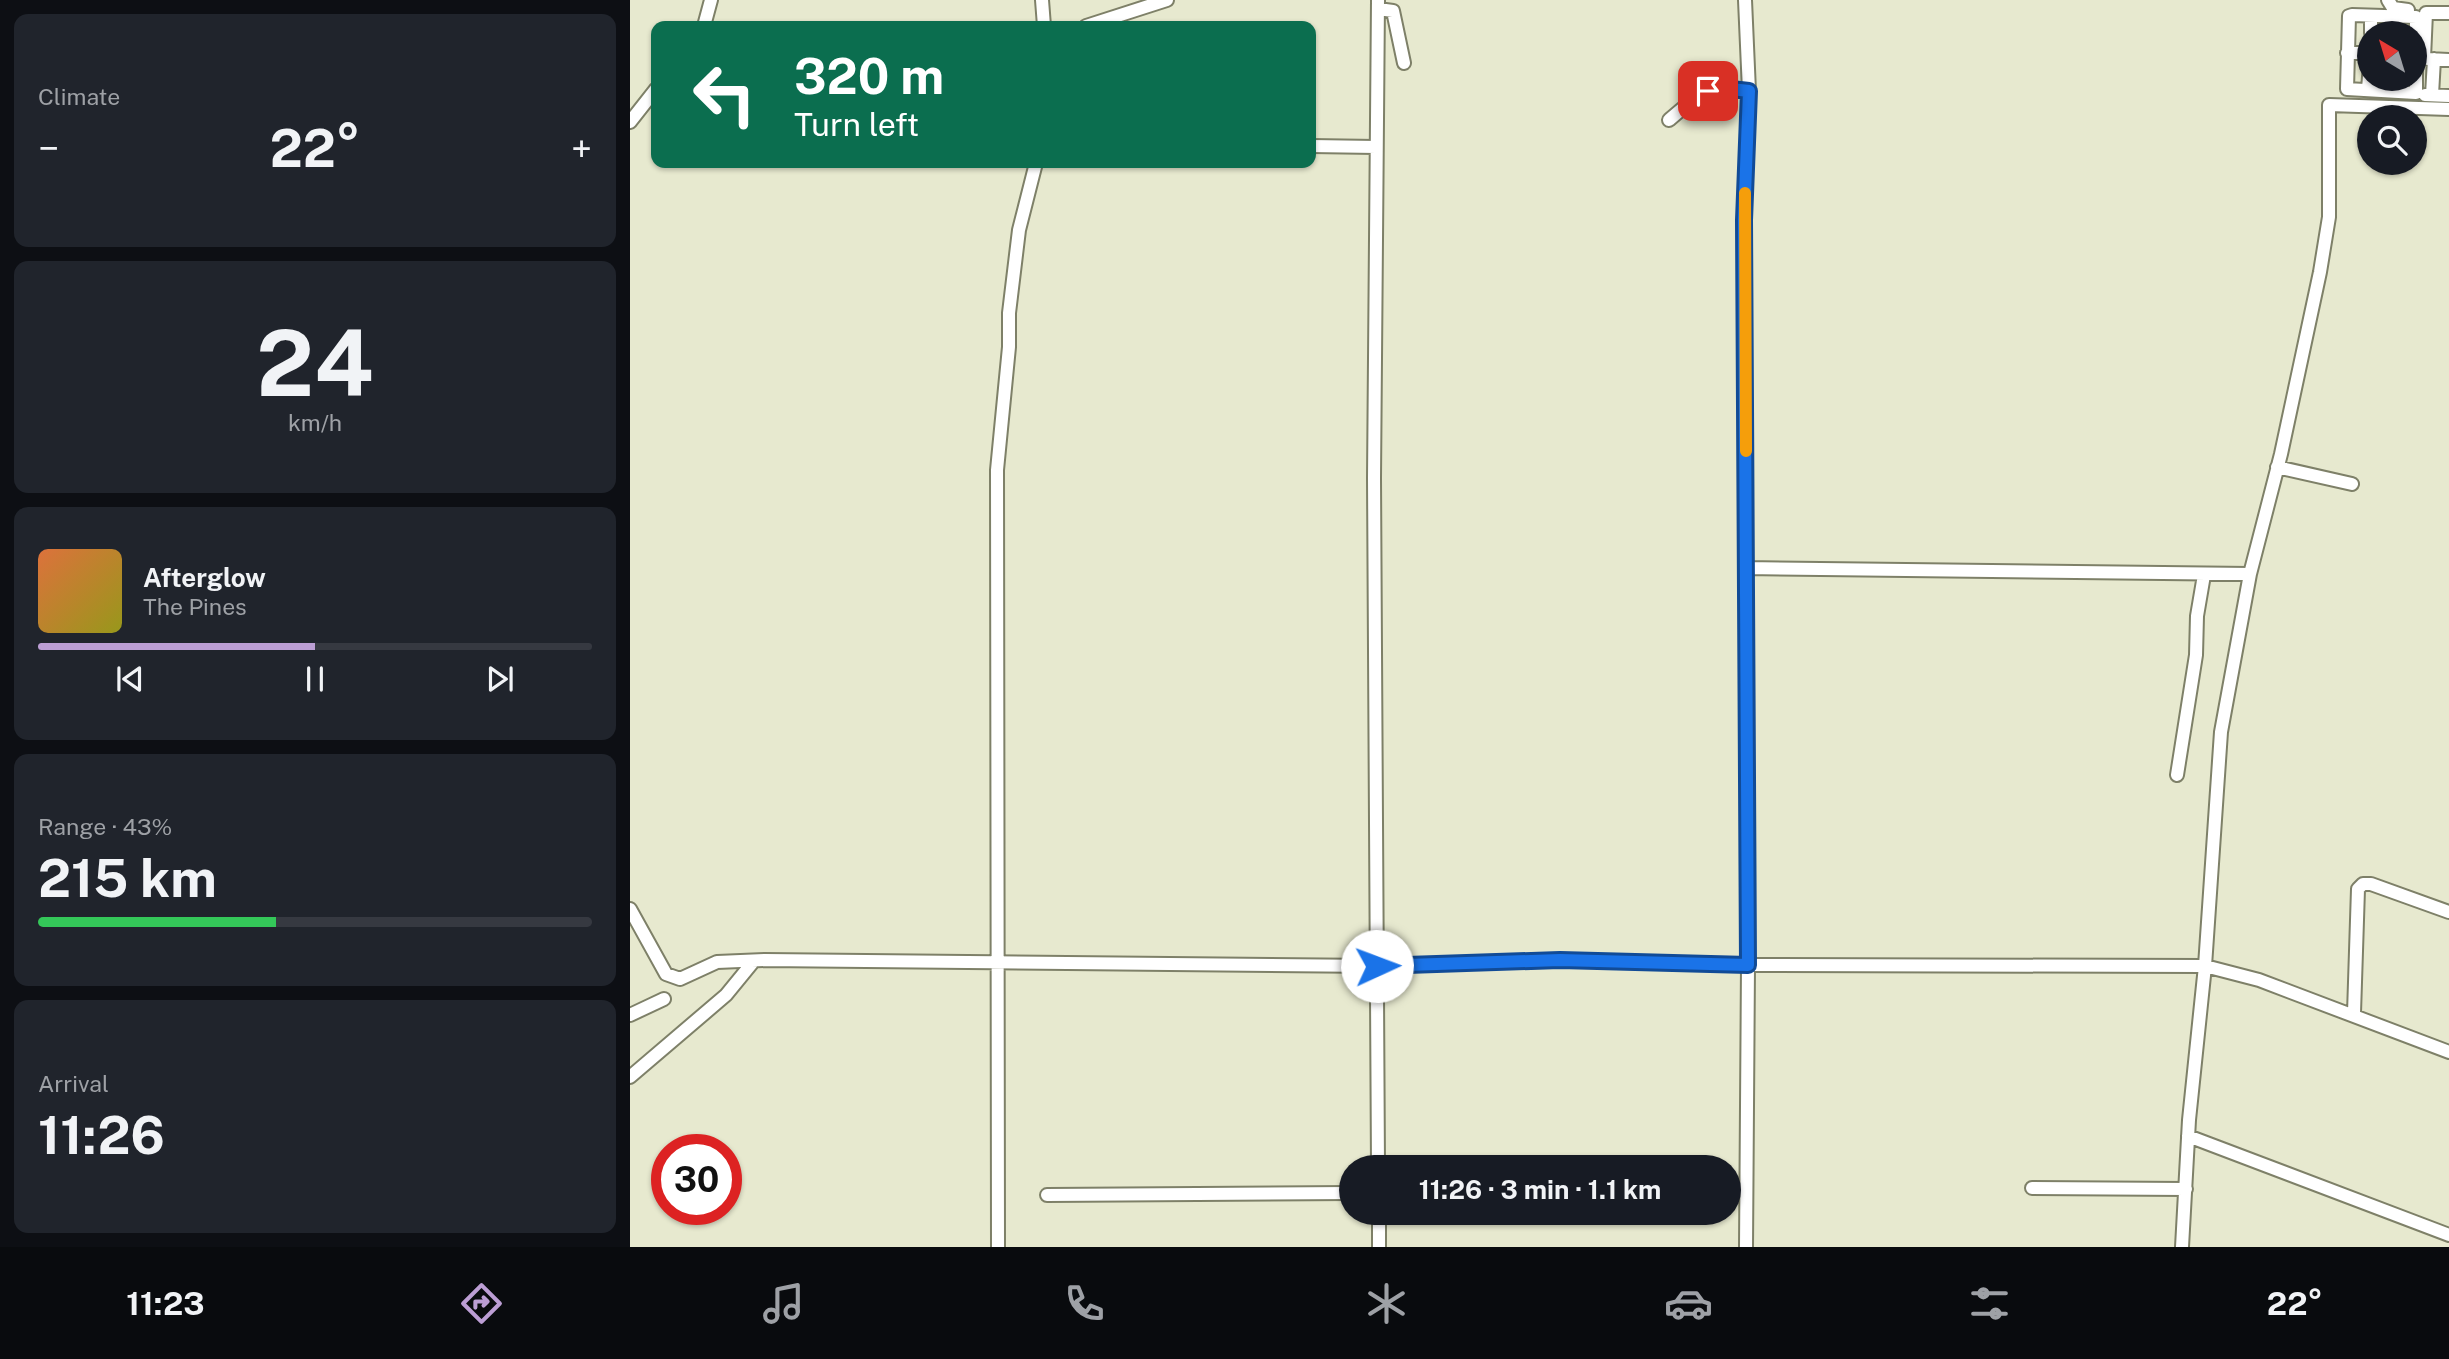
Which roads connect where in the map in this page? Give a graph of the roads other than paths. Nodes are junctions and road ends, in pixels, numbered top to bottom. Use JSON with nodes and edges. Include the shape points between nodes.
{"nodes":[{"id":1,"x":711,"y":0,"type":"edge"},
{"id":2,"x":1042,"y":0,"type":"edge"},
{"id":3,"x":1167,"y":0,"type":"edge"},
{"id":4,"x":1745,"y":0,"type":"edge"},
{"id":5,"x":2388,"y":0,"type":"edge"},
{"id":6,"x":1378,"y":5,"type":"edge"},
{"id":7,"x":2437,"y":10,"type":"edge"},
{"id":8,"x":2371,"y":16,"type":"junction"},
{"id":9,"x":2395,"y":17,"type":"junction"},
{"id":10,"x":705,"y":21,"type":"edge"},
{"id":11,"x":1044,"y":21,"type":"edge"},
{"id":12,"x":1102,"y":21,"type":"edge"},
{"id":13,"x":2371,"y":21,"type":"edge"},
{"id":14,"x":2395,"y":21,"type":"edge"},
{"id":15,"x":2417,"y":21,"type":"edge"},
{"id":16,"x":2427,"y":43,"type":"edge"},
{"id":17,"x":2347,"y":53,"type":"junction"},
{"id":18,"x":2357,"y":53,"type":"edge"},
{"id":19,"x":2427,"y":57,"type":"edge"},
{"id":20,"x":2449,"y":60,"type":"edge"},
{"id":21,"x":1404,"y":63,"type":"dead end"},
{"id":22,"x":2357,"y":89,"type":"edge"},
{"id":23,"x":1749,"y":91,"type":"junction"},
{"id":24,"x":2407,"y":91,"type":"edge"},
{"id":25,"x":2423,"y":91,"type":"edge"},
{"id":26,"x":651,"y":95,"type":"edge"},
{"id":27,"x":2449,"y":96,"type":"edge"},
{"id":28,"x":2423,"y":98,"type":"junction"},
{"id":29,"x":2449,"y":109,"type":"edge"},
{"id":30,"x":1669,"y":120,"type":"dead end"},
{"id":31,"x":630,"y":122,"type":"edge"},
{"id":32,"x":1316,"y":146,"type":"edge"},
{"id":33,"x":1376,"y":147,"type":"junction"},
{"id":34,"x":1035,"y":168,"type":"edge"},
{"id":35,"x":2277,"y":467,"type":"junction"},
{"id":36,"x":2352,"y":484,"type":"dead end"},
{"id":37,"x":1745,"y":568,"type":"junction"},
{"id":38,"x":2250,"y":574,"type":"junction"},
{"id":39,"x":2204,"y":575,"type":"junction"},
{"id":40,"x":2177,"y":775,"type":"dead end"},
{"id":41,"x":630,"y":909,"type":"edge"},
{"id":42,"x":2449,"y":912,"type":"edge"},
{"id":43,"x":752,"y":962,"type":"junction"},
{"id":44,"x":1000,"y":964,"type":"junction"},
{"id":45,"x":1748,"y":965,"type":"junction"},
{"id":46,"x":1377,"y":966,"type":"junction"},
{"id":47,"x":2205,"y":966,"type":"junction"},
{"id":48,"x":664,"y":999,"type":"dead end"},
{"id":49,"x":2354,"y":1013,"type":"junction"},
{"id":50,"x":630,"y":1015,"type":"edge"},
{"id":51,"x":2449,"y":1052,"type":"edge"},
{"id":52,"x":630,"y":1077,"type":"edge"},
{"id":53,"x":2188,"y":1136,"type":"junction"},
{"id":54,"x":1378,"y":1155,"type":"edge"},
{"id":55,"x":2032,"y":1188,"type":"dead end"},
{"id":56,"x":2186,"y":1189,"type":"junction"},
{"id":57,"x":1339,"y":1193,"type":"edge"},
{"id":58,"x":1047,"y":1195,"type":"dead end"},
{"id":59,"x":1379,"y":1225,"type":"edge"},
{"id":60,"x":2449,"y":1235,"type":"edge"},
{"id":61,"x":998,"y":1247,"type":"edge"},
{"id":62,"x":1379,"y":1247,"type":"edge"},
{"id":63,"x":1746,"y":1247,"type":"edge"},
{"id":64,"x":2182,"y":1247,"type":"edge"}],
"edges":[{"from":1,"to":10,"type":"street"},
{"from":2,"to":11,"type":"street"},
{"from":3,"to":12,"type":"street"},
{"from":4,"to":23,"type":"street"},
{"from":5,"to":7,"type":"street","via":[[2393,8]]},
{"from":6,"to":21,"type":"street","via":[[1393,11]]},
{"from":6,"to":33,"type":"street"},
{"from":7,"to":16,"type":"street"},
{"from":8,"to":9,"type":"street"},
{"from":8,"to":13,"type":"street"},
{"from":8,"to":17,"type":"street","via":[[2349,16]]},
{"from":9,"to":14,"type":"street"},
{"from":9,"to":15,"type":"street"},
{"from":17,"to":18,"type":"street"},
{"from":17,"to":22,"type":"street","via":[[2345,87]]},
{"from":19,"to":20,"type":"street"},
{"from":23,"to":30,"type":"street","via":[[1708,91]]},
{"from":23,"to":37,"type":"street","via":[[1744,220]]},
{"from":24,"to":28,"type":"street"},
{"from":25,"to":28,"type":"street"},
{"from":26,"to":31,"type":"street"},
{"from":27,"to":28,"type":"street"},
{"from":28,"to":29,"type":"street"},
{"from":28,"to":35,"type":"street","via":[[2329,105],[2329,217]]},
{"from":32,"to":33,"type":"street"},
{"from":33,"to":46,"type":"street"},
{"from":34,"to":44,"type":"street","via":[[1017,244],[997,470]]},
{"from":35,"to":36,"type":"street"},
{"from":35,"to":38,"type":"street"},
{"from":37,"to":39,"type":"street"},
{"from":37,"to":45,"type":"street"},
{"from":38,"to":39,"type":"street"},
{"from":38,"to":47,"type":"street","via":[[2219,751]]},
{"from":39,"to":40,"type":"street"},
{"from":41,"to":43,"type":"street","via":[[672,978],[680,979],[717,962]]},
{"from":42,"to":49,"type":"street","via":[[2371,884],[2358,889]]},
{"from":43,"to":44,"type":"street"},
{"from":43,"to":52,"type":"street","via":[[726,995]]},
{"from":44,"to":46,"type":"street"},
{"from":44,"to":61,"type":"street"},
{"from":45,"to":46,"type":"street","via":[[1560,960]]},
{"from":45,"to":47,"type":"street"},
{"from":45,"to":63,"type":"street"},
{"from":46,"to":54,"type":"street"},
{"from":47,"to":49,"type":"street"},
{"from":47,"to":53,"type":"street"},
{"from":48,"to":50,"type":"street"},
{"from":49,"to":51,"type":"street"},
{"from":53,"to":56,"type":"street"},
{"from":53,"to":60,"type":"street"},
{"from":55,"to":56,"type":"street"},
{"from":56,"to":64,"type":"street"},
{"from":57,"to":58,"type":"street"},
{"from":59,"to":62,"type":"street"}]}
